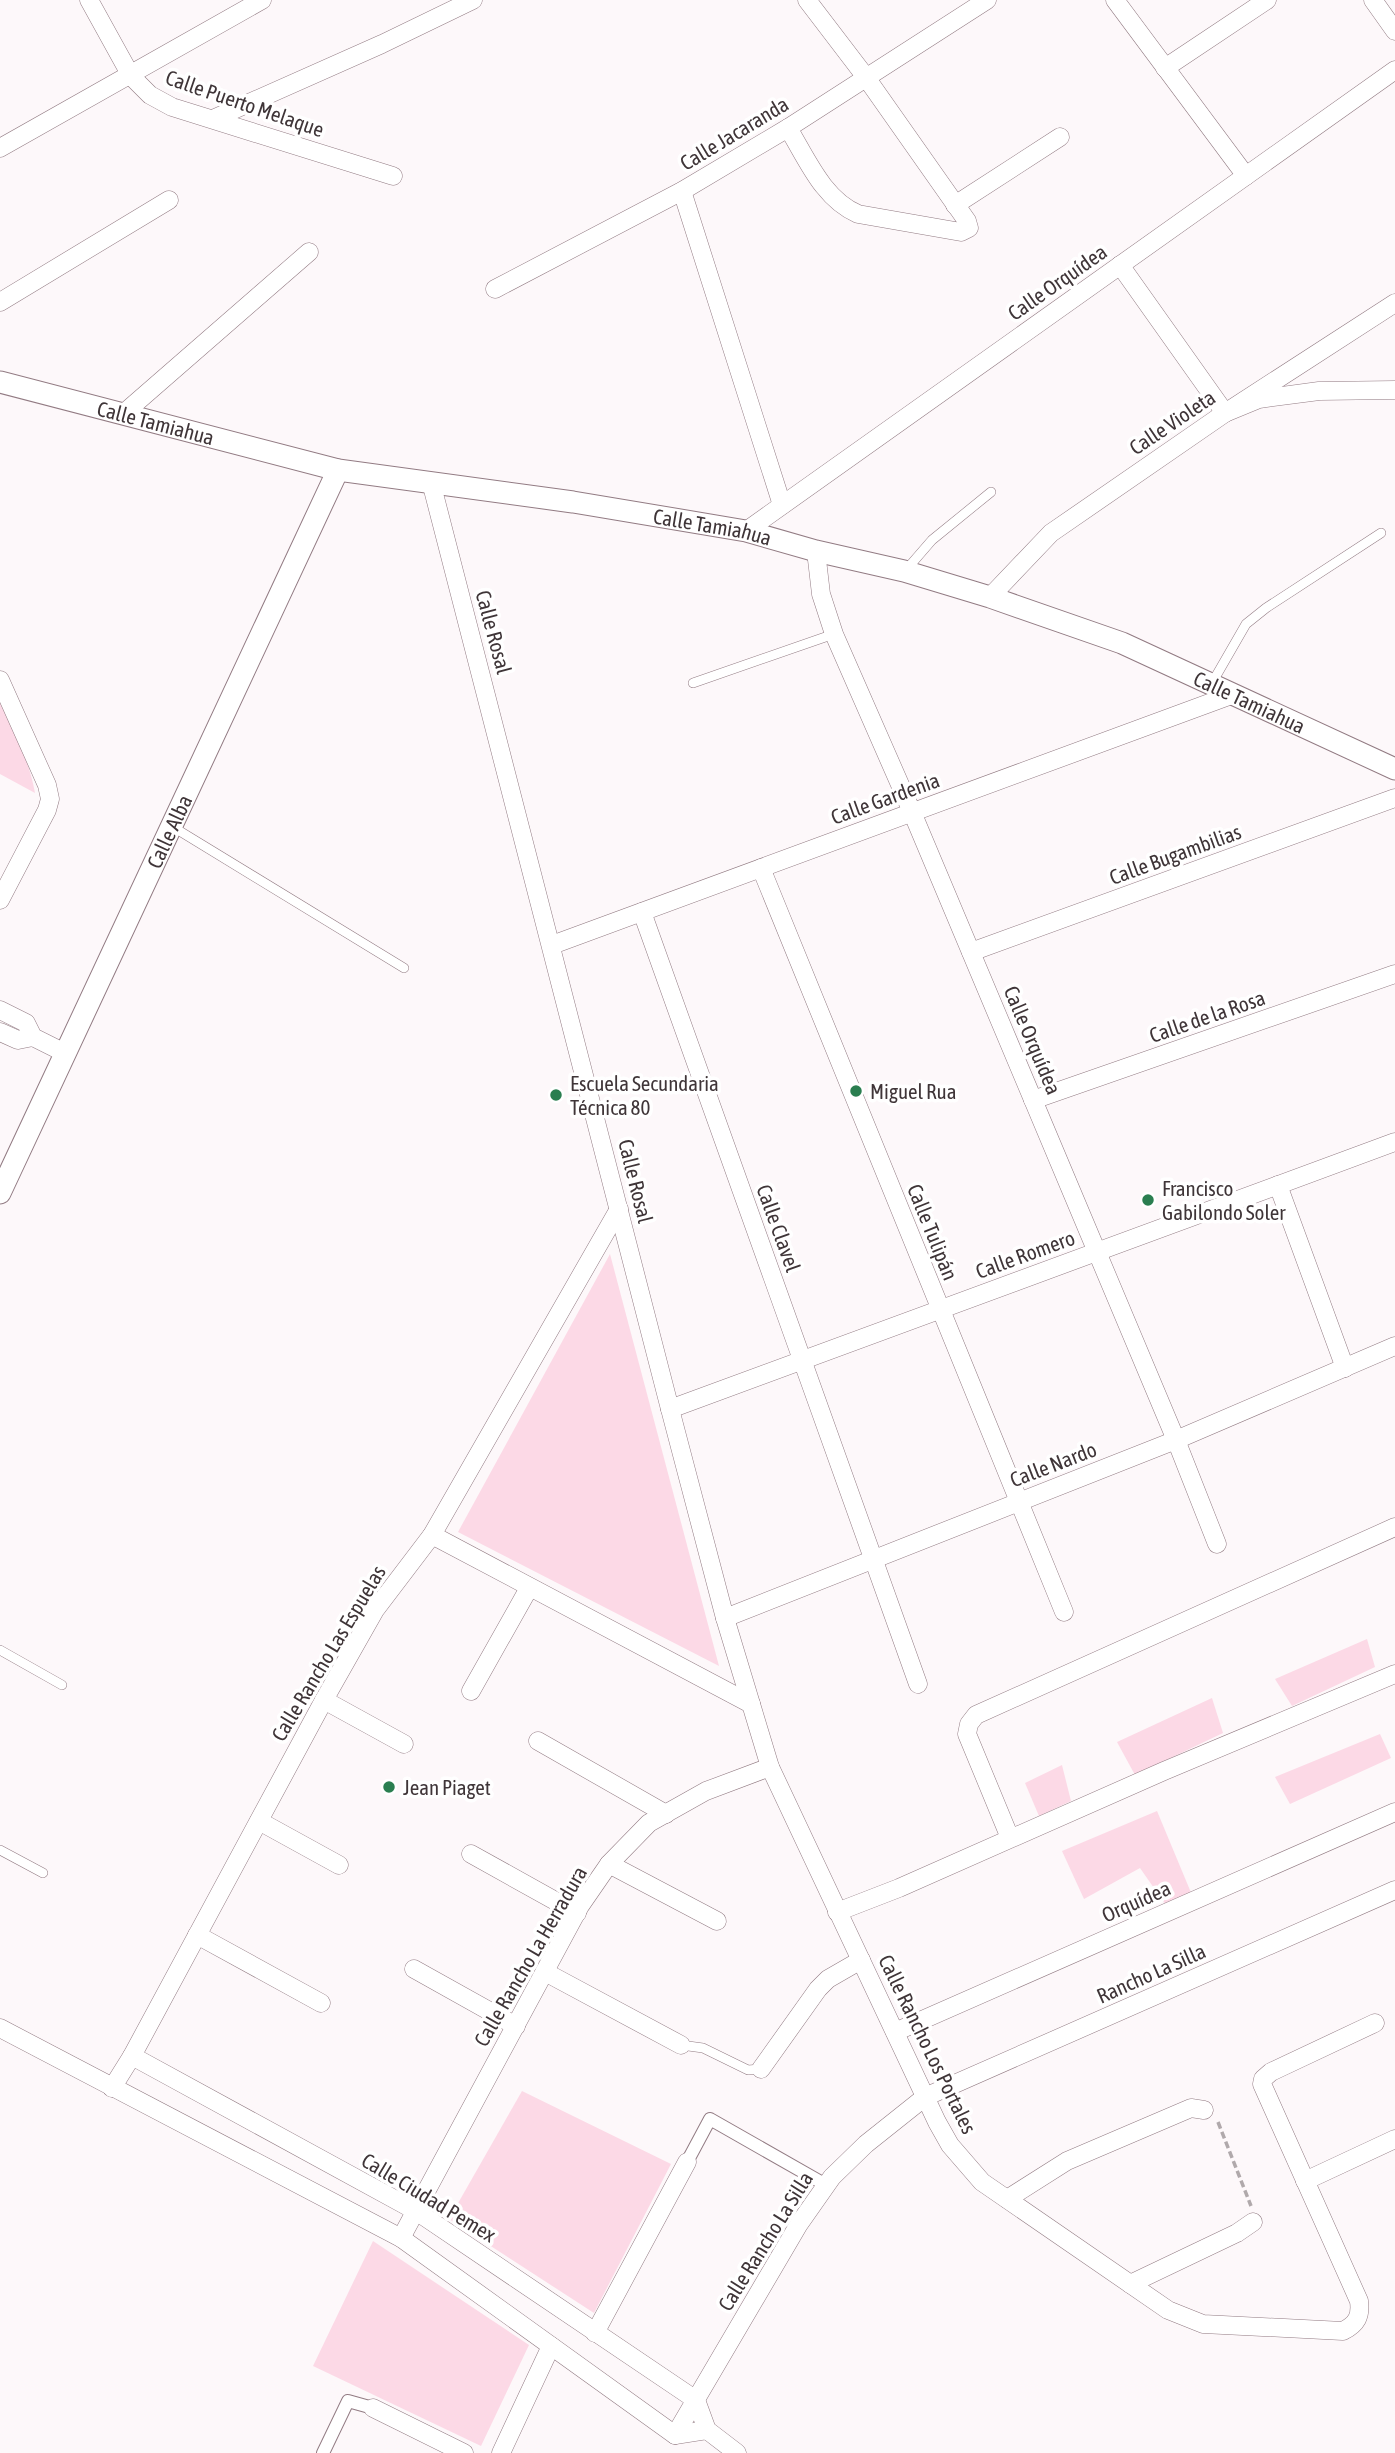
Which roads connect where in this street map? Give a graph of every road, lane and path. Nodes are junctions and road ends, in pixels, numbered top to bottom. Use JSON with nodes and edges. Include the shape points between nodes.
{"nodes":[{"id":1,"x":89,"y":0,"type":"edge"},
{"id":2,"x":262,"y":0,"type":"edge"},
{"id":3,"x":473,"y":0,"type":"edge"},
{"id":4,"x":807,"y":0,"type":"edge"},
{"id":5,"x":987,"y":0,"type":"edge"},
{"id":6,"x":1115,"y":0,"type":"edge"},
{"id":7,"x":1267,"y":0,"type":"edge"},
{"id":8,"x":1373,"y":0,"type":"edge"},
{"id":9,"x":1395,"y":31,"type":"edge"},
{"id":10,"x":1165,"y":68,"type":"junction"},
{"id":11,"x":1395,"y":70,"type":"edge"},
{"id":12,"x":131,"y":76,"type":"junction"},
{"id":13,"x":865,"y":76,"type":"junction"},
{"id":14,"x":213,"y":119,"type":"junction"},
{"id":15,"x":788,"y":128,"type":"junction"},
{"id":16,"x":1060,"y":137,"type":"dead end"},
{"id":17,"x":0,"y":148,"type":"edge"},
{"id":18,"x":393,"y":176,"type":"dead end"},
{"id":19,"x":1246,"y":176,"type":"junction"},
{"id":20,"x":682,"y":191,"type":"junction"},
{"id":21,"x":169,"y":200,"type":"dead end"},
{"id":22,"x":955,"y":205,"type":"junction"},
{"id":23,"x":309,"y":252,"type":"dead end"},
{"id":24,"x":1120,"y":265,"type":"junction"},
{"id":25,"x":495,"y":289,"type":"dead end"},
{"id":26,"x":0,"y":302,"type":"edge"},
{"id":27,"x":1395,"y":303,"type":"edge"},
{"id":28,"x":0,"y":382,"type":"edge"},
{"id":29,"x":1395,"y":390,"type":"edge"},
{"id":30,"x":123,"y":414,"type":"junction"},
{"id":31,"x":1225,"y":414,"type":"junction"},
{"id":32,"x":338,"y":470,"type":"junction"},
{"id":33,"x":431,"y":482,"type":"junction"},
{"id":34,"x":991,"y":492,"type":"dead end"},
{"id":35,"x":782,"y":505,"type":"junction"},
{"id":36,"x":746,"y":531,"type":"junction"},
{"id":37,"x":1381,"y":533,"type":"dead end"},
{"id":38,"x":816,"y":551,"type":"junction"},
{"id":39,"x":904,"y":571,"type":"junction"},
{"id":40,"x":990,"y":597,"type":"junction"},
{"id":41,"x":834,"y":634,"type":"junction"},
{"id":42,"x":0,"y":680,"type":"edge"},
{"id":43,"x":692,"y":683,"type":"dead end"},
{"id":44,"x":1212,"y":683,"type":"junction"},
{"id":45,"x":1234,"y":694,"type":"junction"},
{"id":46,"x":1395,"y":769,"type":"edge"},
{"id":47,"x":1395,"y":798,"type":"edge"},
{"id":48,"x":912,"y":812,"type":"junction"},
{"id":49,"x":172,"y":826,"type":"junction"},
{"id":50,"x":761,"y":868,"type":"junction"},
{"id":51,"x":0,"y":900,"type":"edge"},
{"id":52,"x":642,"y":912,"type":"junction"},
{"id":53,"x":552,"y":945,"type":"junction"},
{"id":54,"x":971,"y":952,"type":"junction"},
{"id":55,"x":404,"y":968,"type":"dead end"},
{"id":56,"x":1395,"y":974,"type":"edge"},
{"id":57,"x":0,"y":1010,"type":"edge"},
{"id":58,"x":0,"y":1032,"type":"edge"},
{"id":59,"x":33,"y":1037,"type":"junction"},
{"id":60,"x":65,"y":1053,"type":"junction"},
{"id":61,"x":1033,"y":1100,"type":"junction"},
{"id":62,"x":1395,"y":1142,"type":"edge"},
{"id":63,"x":1278,"y":1185,"type":"junction"},
{"id":64,"x":0,"y":1193,"type":"edge"},
{"id":65,"x":619,"y":1209,"type":"junction"},
{"id":66,"x":1097,"y":1252,"type":"junction"},
{"id":67,"x":940,"y":1310,"type":"junction"},
{"id":68,"x":1395,"y":1346,"type":"edge"},
{"id":69,"x":802,"y":1360,"type":"junction"},
{"id":70,"x":1345,"y":1368,"type":"junction"},
{"id":71,"x":670,"y":1409,"type":"junction"},
{"id":72,"x":1177,"y":1440,"type":"junction"},
{"id":73,"x":1018,"y":1502,"type":"junction"},
{"id":74,"x":1395,"y":1527,"type":"edge"},
{"id":75,"x":432,"y":1535,"type":"junction"},
{"id":76,"x":1217,"y":1544,"type":"dead end"},
{"id":77,"x":873,"y":1559,"type":"junction"},
{"id":78,"x":529,"y":1588,"type":"junction"},
{"id":79,"x":1064,"y":1612,"type":"dead end"},
{"id":80,"x":725,"y":1618,"type":"junction"},
{"id":81,"x":0,"y":1650,"type":"edge"},
{"id":82,"x":1395,"y":1674,"type":"edge"},
{"id":83,"x":918,"y":1684,"type":"dead end"},
{"id":84,"x":62,"y":1685,"type":"dead end"},
{"id":85,"x":471,"y":1691,"type":"dead end"},
{"id":86,"x":324,"y":1700,"type":"junction"},
{"id":87,"x":751,"y":1704,"type":"junction"},
{"id":88,"x":538,"y":1741,"type":"dead end"},
{"id":89,"x":404,"y":1744,"type":"dead end"},
{"id":90,"x":770,"y":1768,"type":"junction"},
{"id":91,"x":1395,"y":1812,"type":"edge"},
{"id":92,"x":666,"y":1814,"type":"junction"},
{"id":93,"x":258,"y":1821,"type":"junction"},
{"id":94,"x":1010,"y":1838,"type":"junction"},
{"id":95,"x":0,"y":1850,"type":"edge"},
{"id":96,"x":471,"y":1854,"type":"dead end"},
{"id":97,"x":610,"y":1864,"type":"junction"},
{"id":98,"x":340,"y":1865,"type":"dead end"},
{"id":99,"x":43,"y":1873,"type":"dead end"},
{"id":100,"x":1395,"y":1890,"type":"edge"},
{"id":101,"x":837,"y":1912,"type":"junction"},
{"id":102,"x":577,"y":1913,"type":"junction"},
{"id":103,"x":717,"y":1921,"type":"dead end"},
{"id":104,"x":197,"y":1935,"type":"junction"},
{"id":105,"x":861,"y":1960,"type":"junction"},
{"id":106,"x":414,"y":1969,"type":"dead end"},
{"id":107,"x":545,"y":1972,"type":"junction"},
{"id":108,"x":321,"y":2003,"type":"dead end"},
{"id":109,"x":1375,"y":2023,"type":"dead end"},
{"id":110,"x":516,"y":2026,"type":"junction"},
{"id":111,"x":0,"y":2028,"type":"edge"},
{"id":112,"x":895,"y":2032,"type":"junction"},
{"id":113,"x":681,"y":2045,"type":"joint"},
{"id":114,"x":132,"y":2056,"type":"junction"},
{"id":115,"x":761,"y":2069,"type":"joint"},
{"id":116,"x":112,"y":2088,"type":"junction"},
{"id":117,"x":925,"y":2097,"type":"junction"},
{"id":118,"x":1204,"y":2110,"type":"joint"},
{"id":119,"x":1395,"y":2139,"type":"edge"},
{"id":120,"x":687,"y":2162,"type":"joint"},
{"id":121,"x":1305,"y":2180,"type":"junction"},
{"id":122,"x":826,"y":2185,"type":"junction"},
{"id":123,"x":1007,"y":2199,"type":"junction"},
{"id":124,"x":416,"y":2211,"type":"junction"},
{"id":125,"x":1253,"y":2222,"type":"joint"},
{"id":126,"x":401,"y":2238,"type":"junction"},
{"id":127,"x":1130,"y":2284,"type":"junction"},
{"id":128,"x":595,"y":2333,"type":"junction"},
{"id":129,"x":551,"y":2346,"type":"junction"},
{"id":130,"x":696,"y":2400,"type":"junction"},
{"id":131,"x":373,"y":2408,"type":"joint"},
{"id":132,"x":707,"y":2430,"type":"junction"},
{"id":133,"x":676,"y":2435,"type":"junction"},
{"id":134,"x":323,"y":2453,"type":"edge"},
{"id":135,"x":464,"y":2453,"type":"edge"},
{"id":136,"x":501,"y":2453,"type":"edge"},
{"id":137,"x":737,"y":2453,"type":"edge"}],
"edges":[{"from":1,"to":12,"type":"street","name":"Calle Puerto Melaque"},
{"from":2,"to":12,"type":"street"},
{"from":3,"to":14,"type":"street"},
{"from":4,"to":13,"type":"street"},
{"from":5,"to":13,"type":"street","name":"Calle Jacaranda"},
{"from":6,"to":10,"type":"street"},
{"from":7,"to":10,"type":"street"},
{"from":8,"to":9,"type":"street"},
{"from":10,"to":19,"type":"street"},
{"from":11,"to":19,"type":"street","name":"Calle Orquídea"},
{"from":12,"to":14,"type":"street","name":"Calle Puerto Melaque","via":[[150,95],[172,107]]},
{"from":12,"to":17,"type":"street"},
{"from":13,"to":15,"type":"street","name":"Calle Jacaranda"},
{"from":13,"to":22,"type":"street"},
{"from":14,"to":18,"type":"street","name":"Calle Puerto Melaque"},
{"from":15,"to":20,"type":"street","name":"Calle Jacaranda"},
{"from":15,"to":22,"type":"street","via":[[828,192],[858,214],[961,232],[969,224]]},
{"from":16,"to":22,"type":"street"},
{"from":19,"to":24,"type":"street","name":"Calle Orquídea"},
{"from":20,"to":25,"type":"street","name":"Calle Jacaranda"},
{"from":20,"to":35,"type":"street"},
{"from":21,"to":26,"type":"street"},
{"from":23,"to":30,"type":"street"},
{"from":24,"to":31,"type":"street"},
{"from":24,"to":35,"type":"street","name":"Calle Orquídea"},
{"from":27,"to":31,"type":"street","name":"Calle Violeta"},
{"from":28,"to":30,"type":"street","name":"Calle Tamiahua"},
{"from":29,"to":31,"type":"street","via":[[1319,391],[1259,399]]},
{"from":30,"to":32,"type":"street","name":"Calle Tamiahua"},
{"from":31,"to":40,"type":"street","name":"Calle Violeta","via":[[1051,533]]},
{"from":32,"to":33,"type":"street","name":"Calle Tamiahua"},
{"from":32,"to":49,"type":"street","name":"Calle Alba"},
{"from":33,"to":36,"type":"street","name":"Calle Tamiahua"},
{"from":33,"to":53,"type":"street","name":"Calle Rosal"},
{"from":34,"to":39,"type":"lane","via":[[932,540]]},
{"from":35,"to":36,"type":"street","name":"Calle Orquídea"},
{"from":36,"to":38,"type":"street","name":"Calle Tamiahua"},
{"from":37,"to":44,"type":"lane","via":[[1246,624]]},
{"from":38,"to":39,"type":"street","name":"Calle Tamiahua"},
{"from":38,"to":41,"type":"street","name":"Calle Orquídea","via":[[821,594]]},
{"from":39,"to":40,"type":"street","name":"Calle Tamiahua"},
{"from":40,"to":44,"type":"street","name":"Calle Tamiahua","via":[[1122,643]]},
{"from":41,"to":43,"type":"lane"},
{"from":41,"to":48,"type":"street","name":"Calle Orquídea"},
{"from":42,"to":51,"type":"street","via":[[50,799]]},
{"from":44,"to":45,"type":"street","name":"Calle Tamiahua"},
{"from":45,"to":46,"type":"street","name":"Calle Tamiahua"},
{"from":45,"to":48,"type":"street","name":"Calle Gardenia"},
{"from":47,"to":54,"type":"street","name":"Calle Bugambilias"},
{"from":48,"to":50,"type":"street","name":"Calle Gardenia"},
{"from":48,"to":54,"type":"street","name":"Calle Orquídea"},
{"from":49,"to":55,"type":"lane"},
{"from":49,"to":60,"type":"street","name":"Calle Alba"},
{"from":50,"to":52,"type":"street","name":"Calle Gardenia"},
{"from":50,"to":67,"type":"street","name":"Calle Tulipán"},
{"from":52,"to":53,"type":"street","name":"Calle Gardenia"},
{"from":52,"to":69,"type":"street","name":"Calle Clavel"},
{"from":53,"to":65,"type":"street","name":"Calle Rosal"},
{"from":54,"to":61,"type":"street","name":"Calle Orquídea"},
{"from":56,"to":61,"type":"street","name":"Calle de la Rosa"},
{"from":57,"to":59,"type":"street","via":[[26,1023]]},
{"from":58,"to":59,"type":"street","via":[[18,1040]]},
{"from":59,"to":60,"type":"street"},
{"from":60,"to":64,"type":"street","name":"Calle Alba"},
{"from":61,"to":66,"type":"street","name":"Calle Orquídea"},
{"from":62,"to":63,"type":"street","name":"Calle Romero"},
{"from":63,"to":66,"type":"street","name":"Calle Romero"},
{"from":63,"to":70,"type":"street"},
{"from":65,"to":71,"type":"street","name":"Calle Rosal"},
{"from":65,"to":75,"type":"street","name":"Calle Rancho Las Espuelas"},
{"from":66,"to":67,"type":"street","name":"Calle Romero"},
{"from":66,"to":72,"type":"street","name":"Calle Orquídea"},
{"from":67,"to":69,"type":"street","name":"Calle Romero"},
{"from":67,"to":73,"type":"street","name":"Calle Tulipán"},
{"from":68,"to":70,"type":"street","name":"Calle Nardo"},
{"from":69,"to":71,"type":"street","name":"Calle Romero"},
{"from":69,"to":77,"type":"street","name":"Calle Clavel"},
{"from":70,"to":72,"type":"street","name":"Calle Nardo"},
{"from":71,"to":80,"type":"street","name":"Calle Rosal"},
{"from":72,"to":73,"type":"street","name":"Calle Nardo"},
{"from":72,"to":76,"type":"street","name":"Calle Orquídea"},
{"from":73,"to":77,"type":"street","name":"Calle Nardo"},
{"from":73,"to":79,"type":"street","name":"Calle Tulipán"},
{"from":74,"to":94,"type":"street","via":[[976,1715],[967,1734]]},
{"from":75,"to":78,"type":"street"},
{"from":75,"to":86,"type":"street","name":"Calle Rancho Las Espuelas","via":[[385,1594]]},
{"from":77,"to":80,"type":"street","name":"Calle Nardo"},
{"from":77,"to":83,"type":"street","name":"Calle Clavel"},
{"from":78,"to":85,"type":"street"},
{"from":78,"to":87,"type":"street"},
{"from":80,"to":87,"type":"street","name":"Calle Rosal"},
{"from":81,"to":84,"type":"lane"},
{"from":82,"to":94,"type":"street"},
{"from":86,"to":89,"type":"street"},
{"from":86,"to":93,"type":"street","name":"Calle Rancho Las Espuelas"},
{"from":87,"to":90,"type":"street","name":"Calle Rosal"},
{"from":88,"to":92,"type":"street"},
{"from":90,"to":92,"type":"street","name":"Calle Rancho La Herradura","via":[[706,1791]]},
{"from":90,"to":101,"type":"street","name":"Calle Rancho Los Portales"},
{"from":91,"to":112,"type":"street","name":"Orquídea"},
{"from":92,"to":97,"type":"street","name":"Calle Rancho La Herradura","via":[[649,1823]]},
{"from":93,"to":98,"type":"street"},
{"from":93,"to":104,"type":"street","name":"Calle Rancho Las Espuelas"},
{"from":94,"to":101,"type":"street"},
{"from":95,"to":99,"type":"lane"},
{"from":96,"to":102,"type":"street"},
{"from":97,"to":102,"type":"street","name":"Calle Rancho La Herradura"},
{"from":97,"to":103,"type":"street"},
{"from":100,"to":117,"type":"street","name":"Rancho La Silla"},
{"from":101,"to":105,"type":"street","name":"Calle Rancho Los Portales"},
{"from":102,"to":107,"type":"street","name":"Calle Rancho La Herradura"},
{"from":104,"to":108,"type":"street"},
{"from":104,"to":114,"type":"street","name":"Calle Rancho Las Espuelas"},
{"from":105,"to":112,"type":"street","name":"Calle Rancho Los Portales"},
{"from":105,"to":115,"type":"street","via":[[818,1989]]},
{"from":106,"to":110,"type":"street"},
{"from":107,"to":110,"type":"street","name":"Calle Rancho La Herradura"},
{"from":107,"to":113,"type":"street"},
{"from":109,"to":121,"type":"street","via":[[1263,2078]]},
{"from":110,"to":124,"type":"street","name":"Calle Rancho La Herradura"},
{"from":111,"to":116,"type":"street"},
{"from":112,"to":117,"type":"street","name":"Calle Rancho Los Portales"},
{"from":113,"to":115,"type":"lane","via":[[703,2048],[748,2070]]},
{"from":114,"to":116,"type":"street"},
{"from":114,"to":124,"type":"street","name":"Calle Ciudad Pemex"},
{"from":116,"to":126,"type":"street"},
{"from":117,"to":122,"type":"street","name":"Calle Rancho La Silla","via":[[866,2144]]},
{"from":117,"to":123,"type":"street","name":"Calle Rancho Los Portales","via":[[950,2145],[982,2182]]},
{"from":118,"to":123,"type":"street","via":[[1191,2108],[1067,2161]]},
{"from":118,"to":125,"type":"path","via":[[1215,2116]]},
{"from":119,"to":121,"type":"street"},
{"from":120,"to":122,"type":"street","via":[[710,2119]]},
{"from":120,"to":128,"type":"street"},
{"from":121,"to":127,"type":"street","name":"Calle Rancho Los Portales","via":[[1357,2294],[1357,2321],[1343,2331],[1203,2324],[1168,2310]]},
{"from":122,"to":130,"type":"street","name":"Calle Rancho La Silla"},
{"from":123,"to":127,"type":"street","name":"Calle Rancho Los Portales"},
{"from":124,"to":126,"type":"street","name":"Calle Rancho La Herradura"},
{"from":124,"to":128,"type":"street","name":"Calle Ciudad Pemex"},
{"from":125,"to":127,"type":"street"},
{"from":126,"to":129,"type":"street"},
{"from":128,"to":130,"type":"street","name":"Calle Ciudad Pemex"},
{"from":129,"to":133,"type":"street"},
{"from":129,"to":136,"type":"street"},
{"from":130,"to":132,"type":"street"},
{"from":130,"to":133,"type":"street","name":"Calle Rancho La Silla"},
{"from":131,"to":134,"type":"street","via":[[348,2402]]},
{"from":131,"to":135,"type":"street"},
{"from":132,"to":133,"type":"street"},
{"from":132,"to":137,"type":"street"}]}
